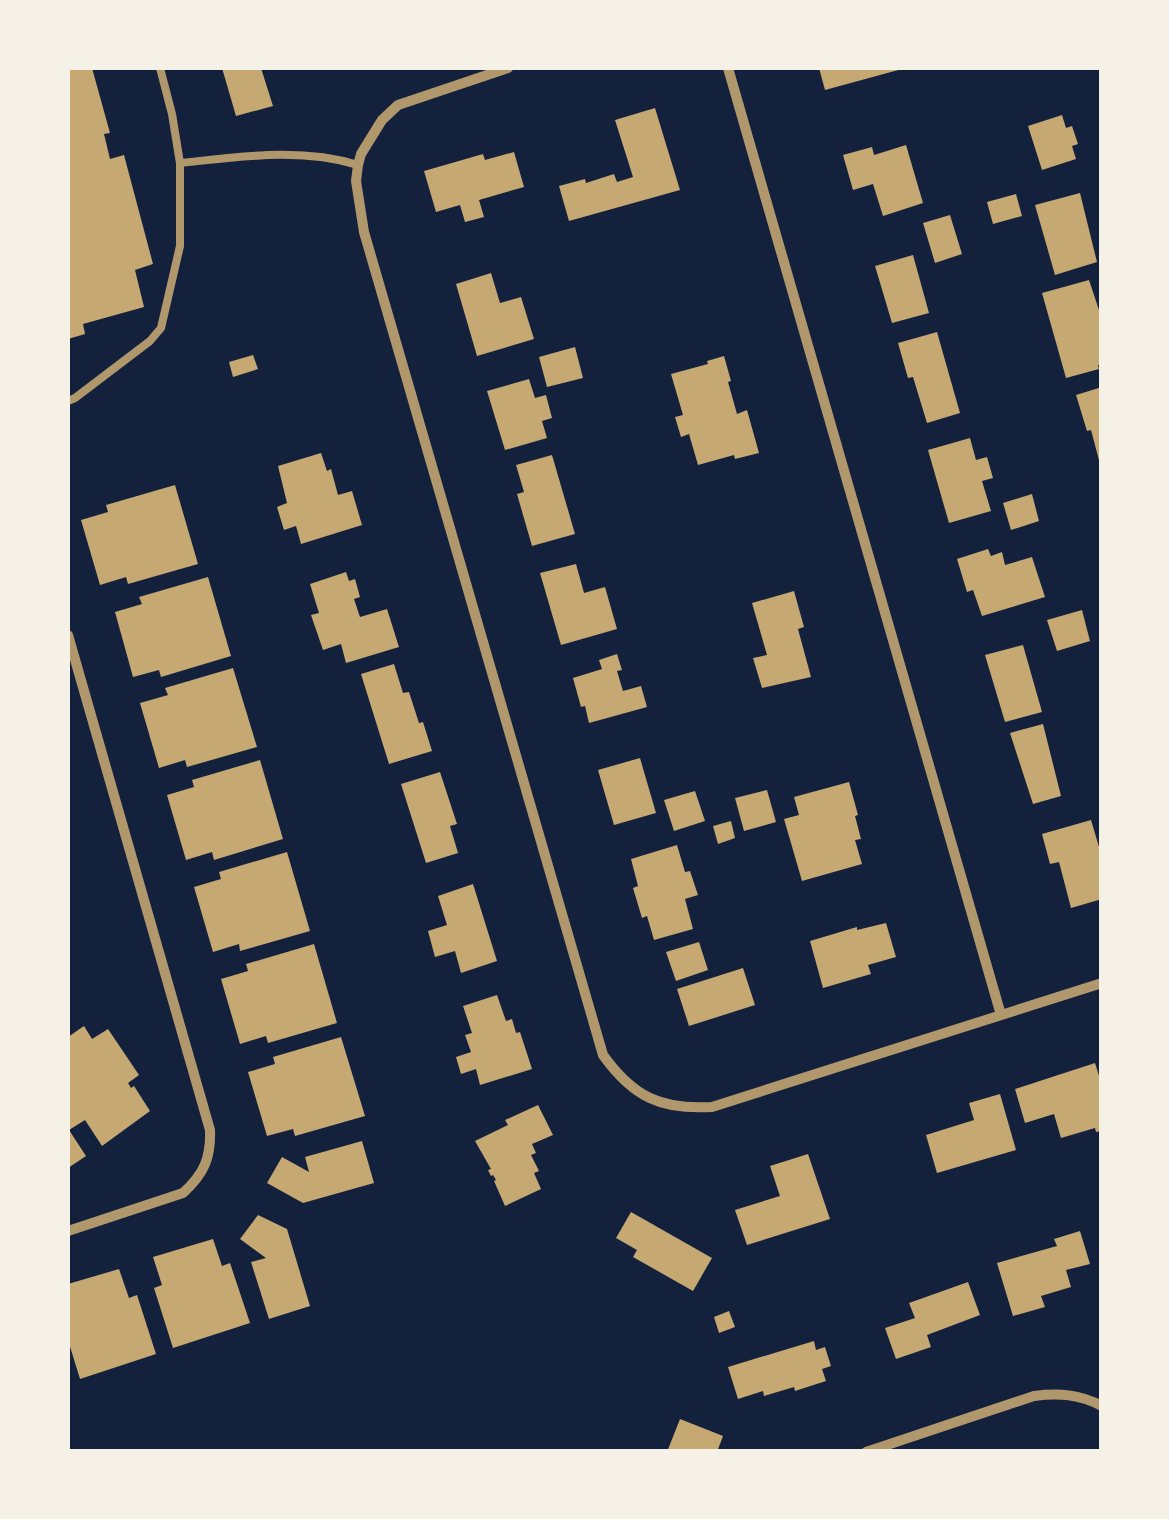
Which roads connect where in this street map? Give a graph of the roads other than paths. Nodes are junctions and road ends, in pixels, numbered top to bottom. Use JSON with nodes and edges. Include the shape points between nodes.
{"nodes":[{"id":1,"x":160,"y":68,"type":"edge"},
{"id":2,"x":508,"y":68,"type":"edge"},
{"id":3,"x":728,"y":68,"type":"edge"},
{"id":4,"x":180,"y":163,"type":"junction"},
{"id":5,"x":358,"y":165,"type":"junction"},
{"id":6,"x":68,"y":401,"type":"edge"},
{"id":7,"x":68,"y":636,"type":"edge"},
{"id":8,"x":1102,"y":983,"type":"edge"},
{"id":9,"x":1001,"y":1015,"type":"junction"},
{"id":10,"x":68,"y":1231,"type":"edge"},
{"id":11,"x":1102,"y":1406,"type":"edge"},
{"id":12,"x":866,"y":1452,"type":"edge"}],
"edges":[{"from":1,"to":4,"type":"lane"},
{"from":2,"to":5,"type":"street","via":[[398,105],[372,134]]},
{"from":3,"to":9,"type":"street"},
{"from":4,"to":5,"type":"lane","via":[[251,155],[333,157]]},
{"from":4,"to":6,"type":"lane","via":[[180,246],[161,328]]},
{"from":5,"to":9,"type":"street","via":[[364,232],[595,1034],[615,1072],[660,1104],[712,1107]]},
{"from":7,"to":10,"type":"street","via":[[211,1152],[183,1192]]},
{"from":8,"to":9,"type":"street"},
{"from":11,"to":12,"type":"street","via":[[1076,1396],[1034,1396]]}]}
